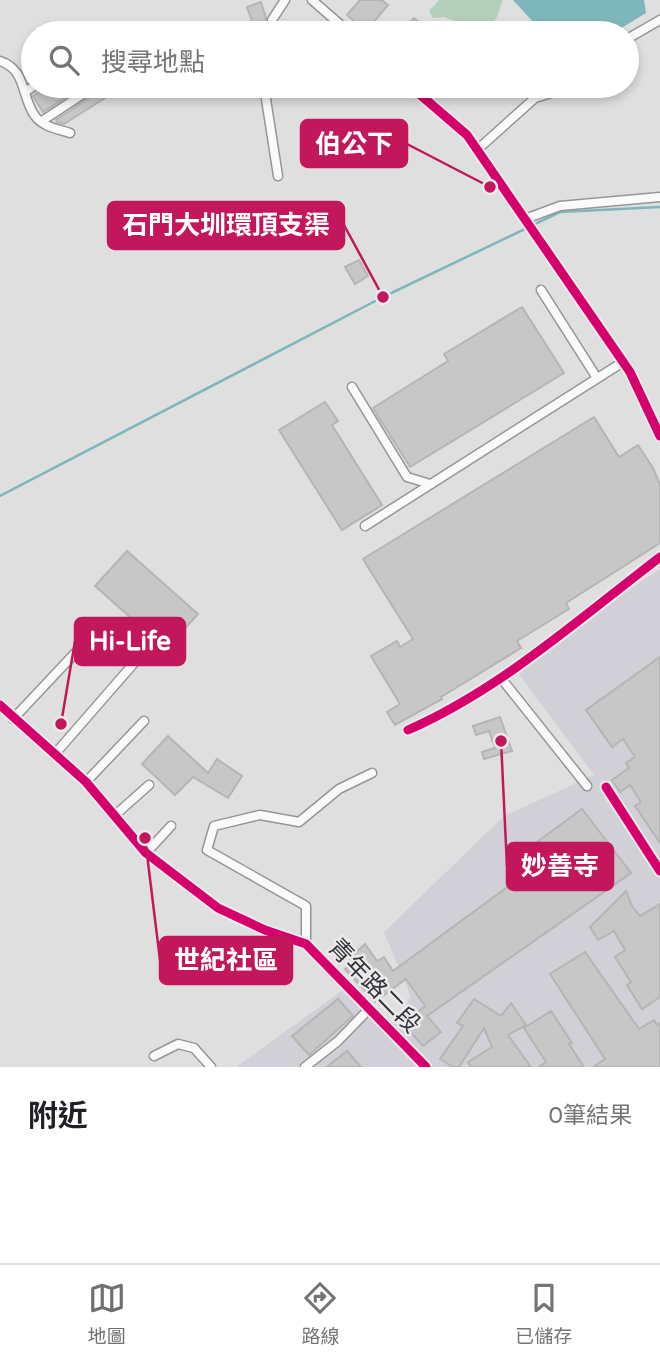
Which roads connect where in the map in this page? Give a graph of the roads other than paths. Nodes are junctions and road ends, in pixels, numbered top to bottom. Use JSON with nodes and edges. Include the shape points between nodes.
{"nodes":[{"id":1,"x":285,"y":0,"type":"edge"},
{"id":2,"x":312,"y":0,"type":"edge"},
{"id":3,"x":660,"y":20,"type":"edge"},
{"id":4,"x":272,"y":21,"type":"edge"},
{"id":5,"x":336,"y":21,"type":"edge"},
{"id":6,"x":639,"y":31,"type":"edge"},
{"id":7,"x":0,"y":61,"type":"edge"},
{"id":8,"x":21,"y":84,"type":"edge"},
{"id":9,"x":28,"y":98,"type":"edge"},
{"id":10,"x":77,"y":98,"type":"edge"},
{"id":11,"x":266,"y":98,"type":"edge"},
{"id":12,"x":424,"y":98,"type":"edge"},
{"id":13,"x":535,"y":98,"type":"edge"},
{"id":14,"x":42,"y":121,"type":"junction"},
{"id":15,"x":70,"y":133,"type":"dead end"},
{"id":16,"x":477,"y":150,"type":"junction"},
{"id":17,"x":278,"y":176,"type":"dead end"},
{"id":18,"x":660,"y":197,"type":"edge"},
{"id":19,"x":525,"y":219,"type":"junction"},
{"id":20,"x":541,"y":289,"type":"dead end"},
{"id":21,"x":623,"y":362,"type":"junction"},
{"id":22,"x":597,"y":378,"type":"junction"},
{"id":23,"x":352,"y":387,"type":"dead end"},
{"id":24,"x":660,"y":436,"type":"edge"},
{"id":25,"x":430,"y":484,"type":"junction"},
{"id":26,"x":365,"y":526,"type":"dead end"},
{"id":27,"x":660,"y":557,"type":"edge"},
{"id":28,"x":76,"y":652,"type":"dead end"},
{"id":29,"x":135,"y":662,"type":"dead end"},
{"id":30,"x":501,"y":678,"type":"junction"},
{"id":31,"x":0,"y":705,"type":"edge"},
{"id":32,"x":13,"y":719,"type":"junction"},
{"id":33,"x":144,"y":721,"type":"dead end"},
{"id":34,"x":408,"y":730,"type":"dead end"},
{"id":35,"x":54,"y":755,"type":"junction"},
{"id":36,"x":372,"y":773,"type":"dead end"},
{"id":37,"x":86,"y":782,"type":"junction"},
{"id":38,"x":149,"y":785,"type":"dead end"},
{"id":39,"x":587,"y":786,"type":"dead end"},
{"id":40,"x":606,"y":787,"type":"dead end"},
{"id":41,"x":114,"y":816,"type":"junction"},
{"id":42,"x":171,"y":826,"type":"dead end"},
{"id":43,"x":146,"y":853,"type":"junction"},
{"id":44,"x":660,"y":871,"type":"edge"},
{"id":45,"x":306,"y":944,"type":"junction"},
{"id":46,"x":369,"y":1009,"type":"junction"},
{"id":47,"x":154,"y":1056,"type":"dead end"},
{"id":48,"x":211,"y":1067,"type":"edge"},
{"id":49,"x":305,"y":1067,"type":"edge"},
{"id":50,"x":426,"y":1067,"type":"edge"}],
"edges":[{"from":1,"to":4,"type":"street"},
{"from":2,"to":5,"type":"street"},
{"from":3,"to":6,"type":"street"},
{"from":7,"to":8,"type":"street","via":[[11,65]]},
{"from":9,"to":14,"type":"street"},
{"from":10,"to":14,"type":"street"},
{"from":11,"to":17,"type":"street"},
{"from":12,"to":16,"type":"street","via":[[467,135]]},
{"from":13,"to":16,"type":"street"},
{"from":14,"to":15,"type":"street"},
{"from":16,"to":19,"type":"street"},
{"from":18,"to":19,"type":"street","via":[[561,206]]},
{"from":19,"to":21,"type":"street"},
{"from":20,"to":22,"type":"street"},
{"from":21,"to":22,"type":"street"},
{"from":21,"to":24,"type":"street"},
{"from":22,"to":25,"type":"street"},
{"from":23,"to":25,"type":"street","via":[[407,477]]},
{"from":25,"to":26,"type":"street"},
{"from":27,"to":30,"type":"street"},
{"from":28,"to":32,"type":"street"},
{"from":29,"to":35,"type":"street"},
{"from":30,"to":34,"type":"street"},
{"from":30,"to":39,"type":"street"},
{"from":31,"to":32,"type":"street","name":"青年路二段"},
{"from":32,"to":35,"type":"street","name":"青年路二段"},
{"from":33,"to":37,"type":"street"},
{"from":35,"to":37,"type":"street","name":"青年路二段"},
{"from":36,"to":45,"type":"street","via":[[339,789],[299,822],[260,815],[214,826],[207,850],[306,906]]},
{"from":37,"to":41,"type":"street","name":"青年路二段"},
{"from":38,"to":41,"type":"street"},
{"from":40,"to":44,"type":"street"},
{"from":41,"to":43,"type":"street","name":"青年路二段"},
{"from":42,"to":43,"type":"street"},
{"from":43,"to":45,"type":"street","name":"青年路二段","via":[[218,908]]},
{"from":45,"to":46,"type":"street","name":"青年路二段"},
{"from":46,"to":49,"type":"street"},
{"from":46,"to":50,"type":"street","name":"青年路二段"},
{"from":47,"to":48,"type":"street","via":[[178,1044],[194,1048]]}]}
